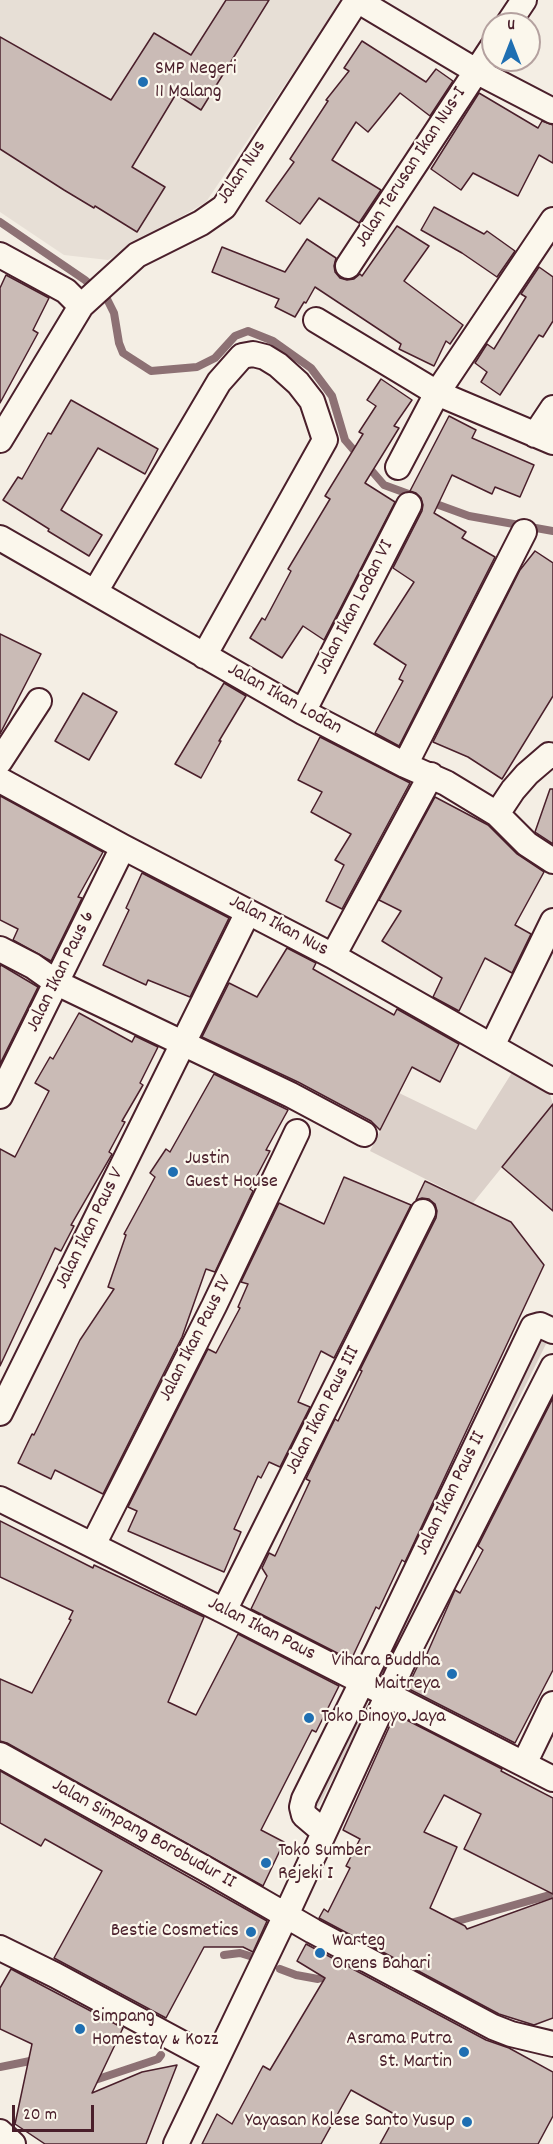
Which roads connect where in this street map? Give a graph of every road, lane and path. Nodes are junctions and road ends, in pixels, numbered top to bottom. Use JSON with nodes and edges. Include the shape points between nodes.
{"nodes":[{"id":1,"x":357,"y":0,"type":"edge"},
{"id":2,"x":481,"y":63,"type":"edge"},
{"id":3,"x":476,"y":70,"type":"junction"},
{"id":4,"x":553,"y":111,"type":"edge"},
{"id":5,"x":553,"y":220,"type":"edge"},
{"id":6,"x":0,"y":255,"type":"edge"},
{"id":7,"x":348,"y":266,"type":"dead end"},
{"id":8,"x":84,"y":304,"type":"junction"},
{"id":9,"x":316,"y":320,"type":"dead end"},
{"id":10,"x":437,"y":393,"type":"junction"},
{"id":11,"x":553,"y":408,"type":"edge"},
{"id":12,"x":544,"y":439,"type":"edge"},
{"id":13,"x":0,"y":440,"type":"edge"},
{"id":14,"x":398,"y":467,"type":"dead end"},
{"id":15,"x":410,"y":505,"type":"dead end"},
{"id":16,"x":524,"y":532,"type":"dead end"},
{"id":17,"x":0,"y":538,"type":"edge"},
{"id":18,"x":95,"y":592,"type":"junction"},
{"id":19,"x":204,"y":656,"type":"junction"},
{"id":20,"x":39,"y":701,"type":"dead end"},
{"id":21,"x":303,"y":712,"type":"junction"},
{"id":22,"x":552,"y":754,"type":"edge"},
{"id":23,"x":0,"y":761,"type":"edge"},
{"id":24,"x":405,"y":765,"type":"junction"},
{"id":25,"x":431,"y":775,"type":"junction"},
{"id":26,"x":0,"y":780,"type":"edge"},
{"id":27,"x":497,"y":814,"type":"junction"},
{"id":28,"x":123,"y":847,"type":"junction"},
{"id":29,"x":553,"y":861,"type":"edge"},
{"id":30,"x":248,"y":912,"type":"junction"},
{"id":31,"x":553,"y":921,"type":"edge"},
{"id":32,"x":0,"y":949,"type":"edge"},
{"id":33,"x":333,"y":956,"type":"junction"},
{"id":34,"x":57,"y":983,"type":"junction"},
{"id":35,"x":182,"y":1045,"type":"junction"},
{"id":36,"x":492,"y":1046,"type":"junction"},
{"id":37,"x":553,"y":1081,"type":"edge"},
{"id":38,"x":0,"y":1096,"type":"edge"},
{"id":39,"x":297,"y":1132,"type":"dead end"},
{"id":40,"x":364,"y":1134,"type":"dead end"},
{"id":41,"x":423,"y":1212,"type":"dead end"},
{"id":42,"x":553,"y":1331,"type":"edge"},
{"id":43,"x":553,"y":1367,"type":"edge"},
{"id":44,"x":0,"y":1413,"type":"edge"},
{"id":45,"x":0,"y":1499,"type":"edge"},
{"id":46,"x":93,"y":1545,"type":"junction"},
{"id":47,"x":224,"y":1611,"type":"junction"},
{"id":48,"x":362,"y":1681,"type":"junction"},
{"id":49,"x":388,"y":1695,"type":"junction"},
{"id":50,"x":550,"y":1720,"type":"edge"},
{"id":51,"x":0,"y":1755,"type":"edge"},
{"id":52,"x":524,"y":1764,"type":"junction"},
{"id":53,"x":553,"y":1779,"type":"edge"},
{"id":54,"x":324,"y":1832,"type":"junction"},
{"id":55,"x":286,"y":1915,"type":"junction"},
{"id":56,"x":0,"y":1948,"type":"edge"},
{"id":57,"x":553,"y":2044,"type":"edge"},
{"id":58,"x":214,"y":2061,"type":"junction"},
{"id":59,"x":0,"y":2132,"type":"edge"},
{"id":60,"x":13,"y":2144,"type":"edge"},
{"id":61,"x":176,"y":2144,"type":"edge"}],
"edges":[{"from":1,"to":3,"type":"street"},
{"from":1,"to":8,"type":"street","name":"Jalan Nus","via":[[224,207],[137,255]]},
{"from":2,"to":3,"type":"street","name":"Jalan Terusan Ikan Nus-I"},
{"from":3,"to":4,"type":"street"},
{"from":3,"to":7,"type":"street","name":"Jalan Terusan Ikan Nus-I"},
{"from":5,"to":10,"type":"street"},
{"from":6,"to":8,"type":"street"},
{"from":8,"to":13,"type":"street","name":"Jalan Nus"},
{"from":9,"to":10,"type":"street"},
{"from":10,"to":12,"type":"street"},
{"from":10,"to":14,"type":"street"},
{"from":11,"to":12,"type":"street"},
{"from":15,"to":21,"type":"street","name":"Jalan Ikan Lodan VI"},
{"from":16,"to":24,"type":"street"},
{"from":17,"to":18,"type":"street","name":"Jalan Ikan Lodan"},
{"from":18,"to":19,"type":"street","name":"Jalan Ikan Lodan"},
{"from":18,"to":19,"type":"street","via":[[230,368],[242,356],[265,357],[298,383],[312,402],[325,440]]},
{"from":19,"to":21,"type":"street","name":"Jalan Ikan Lodan"},
{"from":20,"to":23,"type":"street"},
{"from":21,"to":24,"type":"street","name":"Jalan Ikan Lodan"},
{"from":22,"to":27,"type":"street","via":[[513,790]]},
{"from":24,"to":25,"type":"street","name":"Jalan Ikan Lodan"},
{"from":25,"to":27,"type":"street","name":"Jalan Ikan Lodan"},
{"from":25,"to":33,"type":"street"},
{"from":26,"to":28,"type":"street","name":"Jalan Ikan Nus"},
{"from":27,"to":29,"type":"street","name":"Jalan Ikan Lodan","via":[[527,844]]},
{"from":28,"to":30,"type":"street","name":"Jalan Ikan Nus"},
{"from":28,"to":34,"type":"street","name":"Jalan Ikan Paus 6"},
{"from":30,"to":33,"type":"street","name":"Jalan Ikan Nus"},
{"from":30,"to":35,"type":"street","name":"Jalan Ikan Paus V"},
{"from":31,"to":36,"type":"street"},
{"from":32,"to":34,"type":"street"},
{"from":33,"to":36,"type":"street","name":"Jalan Ikan Nus"},
{"from":34,"to":35,"type":"street"},
{"from":34,"to":38,"type":"street","name":"Jalan Ikan Paus 6"},
{"from":35,"to":40,"type":"street"},
{"from":35,"to":44,"type":"street","name":"Jalan Ikan Paus V"},
{"from":36,"to":37,"type":"street","name":"Jalan Ikan Nus"},
{"from":39,"to":46,"type":"street","name":"Jalan Ikan Paus IV"},
{"from":41,"to":47,"type":"street","name":"Jalan Ikan Paus III"},
{"from":42,"to":48,"type":"street","name":"Jalan Ikan Paus II","via":[[540,1325],[533,1327]]},
{"from":43,"to":49,"type":"street","name":"Jalan Ikan Paus II"},
{"from":45,"to":46,"type":"street","name":"Jalan Ikan Paus"},
{"from":46,"to":47,"type":"street","name":"Jalan Ikan Paus"},
{"from":47,"to":48,"type":"street","name":"Jalan Ikan Paus"},
{"from":48,"to":49,"type":"street","name":"Jalan Ikan Paus"},
{"from":48,"to":54,"type":"street","via":[[302,1805],[304,1815]]},
{"from":49,"to":52,"type":"street","name":"Jalan Ikan Paus"},
{"from":49,"to":54,"type":"street","name":"Jalan Ikan Paus II"},
{"from":50,"to":52,"type":"street"},
{"from":51,"to":55,"type":"street","name":"Jalan Simpang Borobudur II"},
{"from":52,"to":53,"type":"street","name":"Jalan Ikan Paus"},
{"from":54,"to":55,"type":"street","name":"Jalan Ikan Paus II"},
{"from":55,"to":57,"type":"street","name":"Jalan Simpang Borobudur II","via":[[493,2027]]},
{"from":55,"to":58,"type":"street","name":"Jalan Ikan Paus II"},
{"from":56,"to":58,"type":"street"},
{"from":58,"to":61,"type":"street","name":"Jalan Ikan Paus II"},
{"from":59,"to":60,"type":"street"}]}
